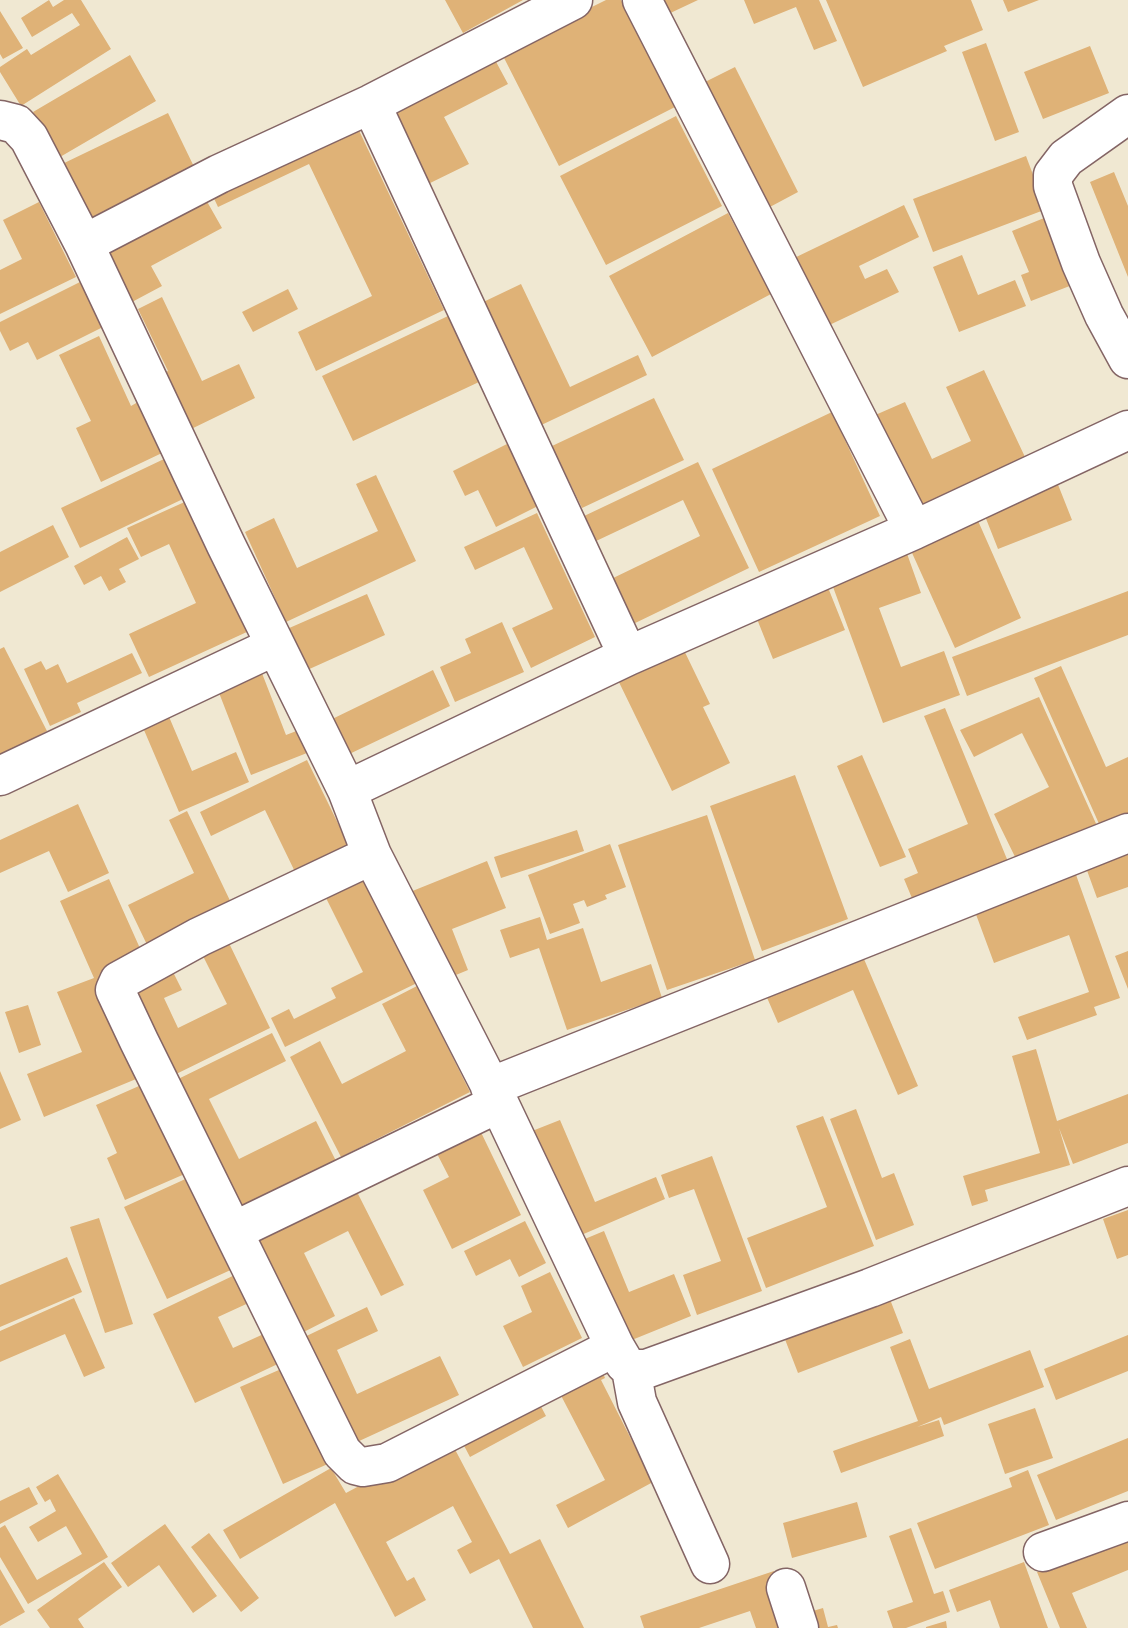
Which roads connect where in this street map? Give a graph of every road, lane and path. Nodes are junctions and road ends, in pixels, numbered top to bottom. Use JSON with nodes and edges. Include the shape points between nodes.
{"nodes":[{"id":1,"x":573,"y":0,"type":"edge"},
{"id":2,"x":642,"y":0,"type":"edge"},
{"id":3,"x":371,"y":104,"type":"junction"},
{"id":4,"x":1128,"y":114,"type":"edge"},
{"id":5,"x":0,"y":120,"type":"edge"},
{"id":6,"x":84,"y":244,"type":"junction"},
{"id":7,"x":1128,"y":359,"type":"edge"},
{"id":8,"x":1128,"y":430,"type":"edge"},
{"id":9,"x":914,"y":530,"type":"junction"},
{"id":10,"x":275,"y":646,"type":"junction"},
{"id":11,"x":628,"y":656,"type":"junction"},
{"id":12,"x":0,"y":776,"type":"edge"},
{"id":13,"x":347,"y":790,"type":"junction"},
{"id":14,"x":1128,"y":833,"type":"edge"},
{"id":15,"x":372,"y":855,"type":"junction"},
{"id":16,"x":494,"y":1095,"type":"junction"},
{"id":17,"x":1128,"y":1186,"type":"edge"},
{"id":18,"x":234,"y":1231,"type":"junction"},
{"id":19,"x":623,"y":1358,"type":"junction"},
{"id":20,"x":1128,"y":1521,"type":"edge"},
{"id":21,"x":1043,"y":1552,"type":"dead end"},
{"id":22,"x":710,"y":1564,"type":"dead end"},
{"id":23,"x":786,"y":1588,"type":"dead end"},
{"id":24,"x":799,"y":1628,"type":"edge"}],
"edges":[{"from":1,"to":3,"type":"street"},
{"from":2,"to":9,"type":"street"},
{"from":3,"to":6,"type":"street"},
{"from":3,"to":11,"type":"street"},
{"from":4,"to":7,"type":"street","via":[[1066,158],[1053,175],[1053,186],[1081,263]]},
{"from":5,"to":6,"type":"street","via":[[16,124],[29,138]]},
{"from":6,"to":10,"type":"street"},
{"from":8,"to":9,"type":"street"},
{"from":9,"to":11,"type":"street"},
{"from":10,"to":12,"type":"street"},
{"from":10,"to":13,"type":"street"},
{"from":11,"to":13,"type":"street"},
{"from":13,"to":15,"type":"street"},
{"from":14,"to":16,"type":"street"},
{"from":15,"to":16,"type":"street"},
{"from":15,"to":18,"type":"street","via":[[199,937],[119,981],[115,990]]},
{"from":16,"to":18,"type":"street"},
{"from":16,"to":19,"type":"street"},
{"from":17,"to":19,"type":"street","via":[[646,1369]]},
{"from":18,"to":19,"type":"street","via":[[342,1452],[355,1465],[387,1463]]},
{"from":19,"to":22,"type":"street","via":[[637,1402]]},
{"from":20,"to":21,"type":"street"},
{"from":23,"to":24,"type":"street"}]}
